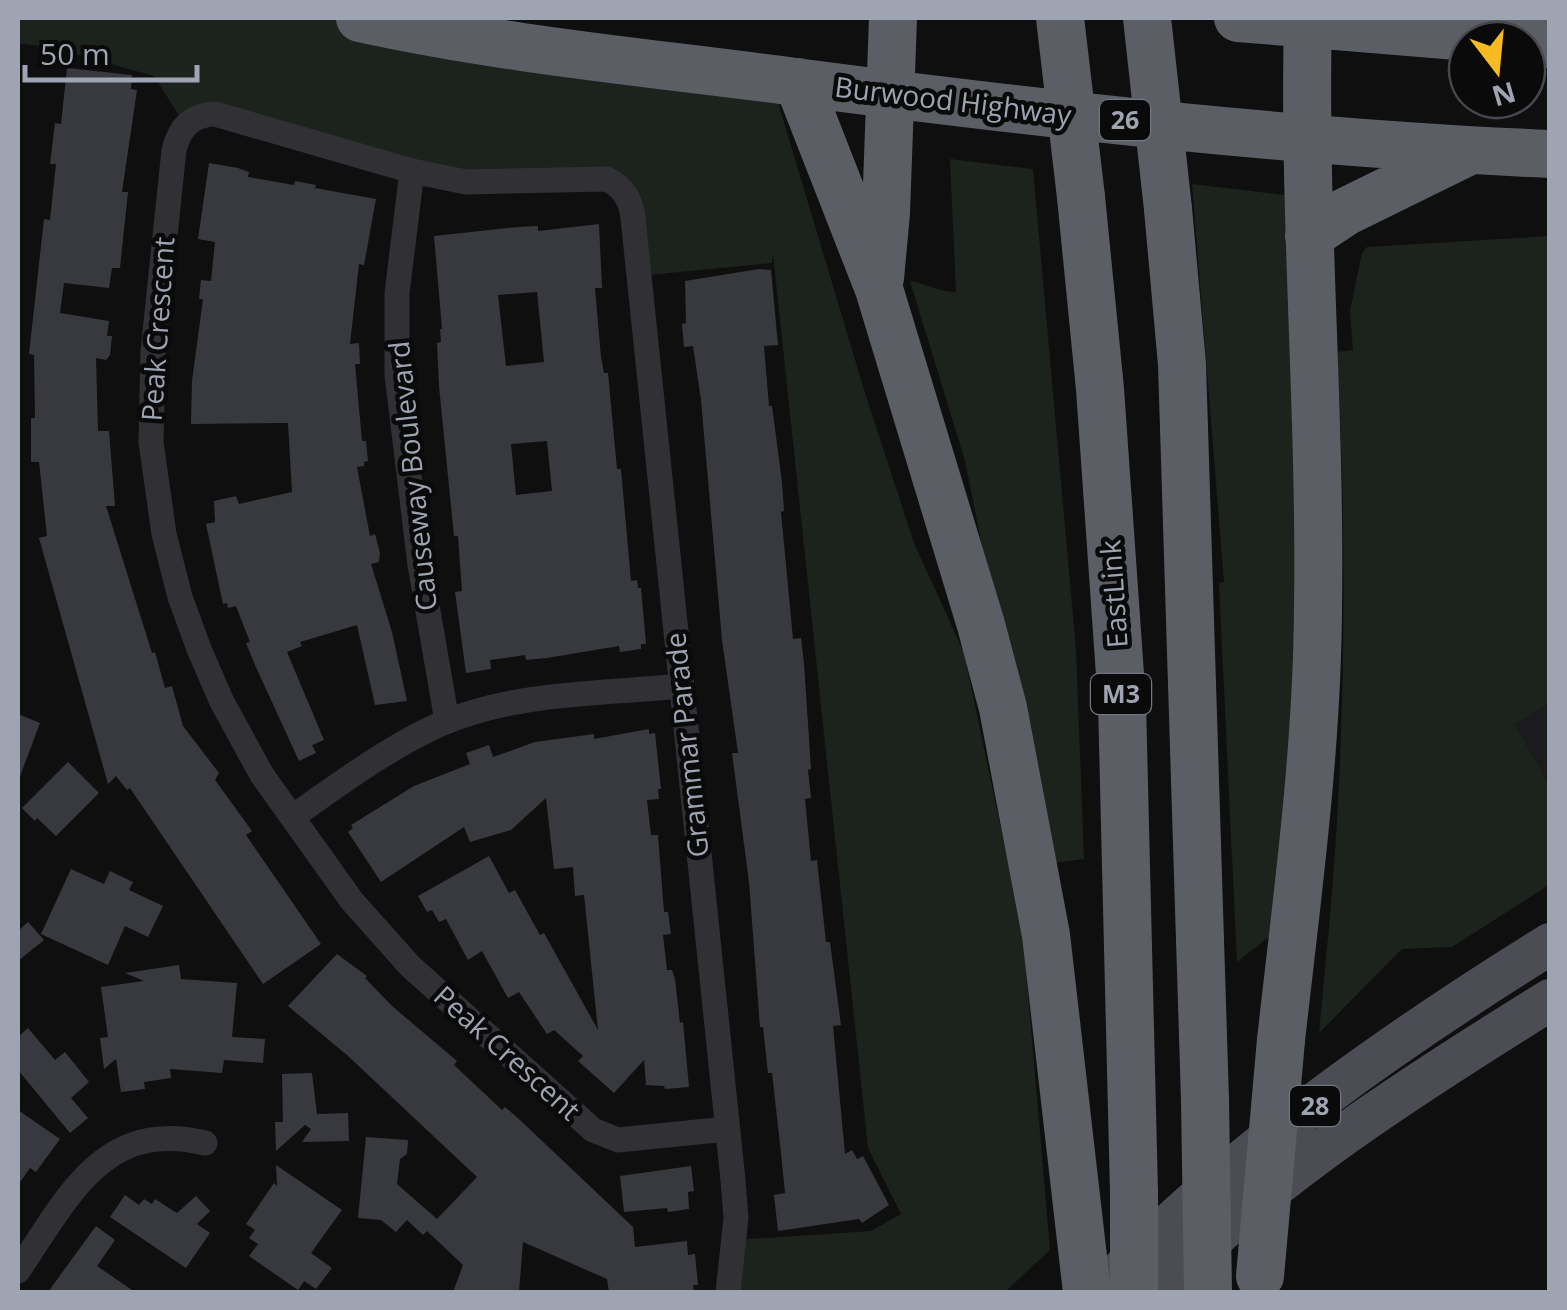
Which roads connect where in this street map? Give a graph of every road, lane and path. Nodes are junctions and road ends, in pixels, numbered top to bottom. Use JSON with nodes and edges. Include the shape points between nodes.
{"nodes":[{"id":1,"x":360,"y":18,"type":"edge"},
{"id":2,"x":893,"y":18,"type":"edge"},
{"id":3,"x":1060,"y":18,"type":"edge"},
{"id":4,"x":1147,"y":18,"type":"edge"},
{"id":5,"x":1238,"y":18,"type":"edge"},
{"id":6,"x":1307,"y":21,"type":"edge"},
{"id":7,"x":1391,"y":24,"type":"edge"},
{"id":8,"x":1447,"y":32,"type":"edge"},
{"id":9,"x":798,"y":82,"type":"junction"},
{"id":10,"x":891,"y":95,"type":"junction"},
{"id":11,"x":1306,"y":140,"type":"junction"},
{"id":12,"x":1470,"y":150,"type":"junction"},
{"id":13,"x":1550,"y":154,"type":"edge"},
{"id":14,"x":412,"y":171,"type":"junction"},
{"id":15,"x":628,"y":199,"type":"joint"},
{"id":16,"x":1309,"y":236,"type":"junction"},
{"id":17,"x":879,"y":289,"type":"junction"},
{"id":18,"x":680,"y":686,"type":"junction"},
{"id":19,"x":447,"y":721,"type":"junction"},
{"id":20,"x":292,"y":817,"type":"junction"},
{"id":21,"x":1550,"y":944,"type":"edge"},
{"id":22,"x":1550,"y":1000,"type":"edge"},
{"id":23,"x":727,"y":1129,"type":"junction"},
{"id":24,"x":205,"y":1143,"type":"dead end"},
{"id":25,"x":1084,"y":1270,"type":"edge"},
{"id":26,"x":18,"y":1271,"type":"edge"},
{"id":27,"x":1259,"y":1284,"type":"edge"},
{"id":28,"x":728,"y":1292,"type":"edge"},
{"id":29,"x":1100,"y":1292,"type":"edge"},
{"id":30,"x":1134,"y":1292,"type":"edge"},
{"id":31,"x":1156,"y":1292,"type":"edge"},
{"id":32,"x":1208,"y":1292,"type":"edge"}],
"edges":[{"from":1,"to":9,"type":"highway","name":"Burwood Highway","number":"26","via":[[455,39]]},
{"from":2,"to":10,"type":"highway"},
{"from":3,"to":30,"type":"highway","name":"EastLink","number":"M3","bridge":true,"via":[[1100,389],[1122,703]]},
{"from":4,"to":32,"type":"highway","bridge":true,"via":[[1182,364]]},
{"from":5,"to":6,"type":"highway"},
{"from":6,"to":7,"type":"highway"},
{"from":6,"to":11,"type":"highway"},
{"from":7,"to":8,"type":"highway"},
{"from":9,"to":10,"type":"highway","name":"Burwood Highway","number":"26"},
{"from":9,"to":17,"type":"highway"},
{"from":10,"to":11,"type":"highway","name":"Burwood Highway","number":"26"},
{"from":10,"to":17,"type":"highway"},
{"from":11,"to":12,"type":"highway","name":"Burwood Highway","number":"26"},
{"from":11,"to":16,"type":"highway"},
{"from":12,"to":13,"type":"highway","name":"Burwood Highway","number":"26"},
{"from":12,"to":16,"type":"highway"},
{"from":14,"to":15,"type":"street","name":"Peak Crescent","via":[[476,183],[597,178],[616,184]]},
{"from":14,"to":19,"type":"street","name":"Causeway Boulevard","via":[[397,293],[397,375]]},
{"from":14,"to":20,"type":"street","name":"Peak Crescent","via":[[216,114],[189,121],[174,150],[150,386],[158,500],[198,649],[247,748]]},
{"from":15,"to":18,"type":"street","name":"Grammar Parade"},
{"from":16,"to":27,"type":"highway","bridge":true,"via":[[1318,610],[1304,840]]},
{"from":17,"to":25,"type":"highway","via":[[1003,708],[1046,935]]},
{"from":18,"to":19,"type":"street","via":[[522,702]]},
{"from":18,"to":23,"type":"street","name":"Grammar Parade"},
{"from":19,"to":20,"type":"street"},
{"from":20,"to":23,"type":"street","name":"Peak Crescent","via":[[410,966],[593,1130],[618,1140]]},
{"from":21,"to":29,"type":"main road","number":"28","via":[[1309,1110],[1221,1180]]},
{"from":22,"to":31,"type":"main road","number":"28","via":[[1294,1171]]},
{"from":23,"to":28,"type":"street","name":"Grammar Parade","via":[[736,1218]]},
{"from":24,"to":26,"type":"street","via":[[164,1136],[106,1158],[73,1190]]}]}
